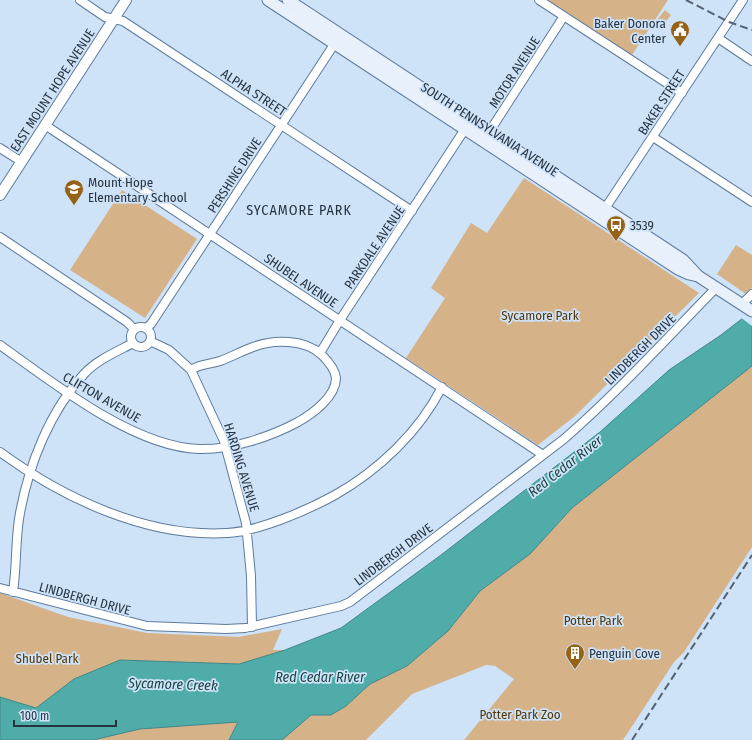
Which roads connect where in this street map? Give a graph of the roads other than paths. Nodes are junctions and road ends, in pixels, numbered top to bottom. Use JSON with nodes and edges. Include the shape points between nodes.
{"nodes":[{"id":1,"x":80,"y":0,"type":"edge"},
{"id":2,"x":126,"y":0,"type":"edge"},
{"id":3,"x":268,"y":0,"type":"edge"},
{"id":4,"x":288,"y":0,"type":"edge"},
{"id":5,"x":539,"y":0,"type":"edge"},
{"id":6,"x":743,"y":0,"type":"edge"},
{"id":7,"x":564,"y":16,"type":"junction"},
{"id":8,"x":114,"y":19,"type":"junction"},
{"id":9,"x":718,"y":38,"type":"junction"},
{"id":10,"x":337,"y":39,"type":"junction"},
{"id":11,"x":752,"y":60,"type":"edge"},
{"id":12,"x":682,"y":93,"type":"junction"},
{"id":13,"x":282,"y":124,"type":"junction"},
{"id":14,"x":45,"y":125,"type":"junction"},
{"id":15,"x":468,"y":125,"type":"junction"},
{"id":16,"x":486,"y":137,"type":"junction"},
{"id":17,"x":653,"y":137,"type":"junction"},
{"id":18,"x":0,"y":148,"type":"edge"},
{"id":19,"x":22,"y":162,"type":"junction"},
{"id":20,"x":0,"y":195,"type":"edge"},
{"id":21,"x":752,"y":202,"type":"edge"},
{"id":22,"x":412,"y":211,"type":"junction"},
{"id":23,"x":602,"y":213,"type":"junction"},
{"id":24,"x":210,"y":234,"type":"junction"},
{"id":25,"x":0,"y":237,"type":"edge"},
{"id":26,"x":716,"y":288,"type":"junction"},
{"id":27,"x":752,"y":294,"type":"edge"},
{"id":28,"x":748,"y":308,"type":"edge"},
{"id":29,"x":340,"y":320,"type":"junction"},
{"id":30,"x":146,"y":328,"type":"junction"},
{"id":31,"x":134,"y":329,"type":"junction"},
{"id":32,"x":150,"y":341,"type":"junction"},
{"id":33,"x":133,"y":343,"type":"junction"},
{"id":34,"x":0,"y":345,"type":"edge"},
{"id":35,"x":320,"y":353,"type":"junction"},
{"id":36,"x":191,"y":370,"type":"junction"},
{"id":37,"x":442,"y":387,"type":"junction"},
{"id":38,"x":70,"y":393,"type":"junction"},
{"id":39,"x":226,"y":447,"type":"junction"},
{"id":40,"x":0,"y":452,"type":"edge"},
{"id":41,"x":543,"y":455,"type":"junction"},
{"id":42,"x":31,"y":473,"type":"junction"},
{"id":43,"x":247,"y":530,"type":"junction"},
{"id":44,"x":0,"y":588,"type":"edge"},
{"id":45,"x":13,"y":592,"type":"junction"},
{"id":46,"x":252,"y":627,"type":"junction"}],
"edges":[{"from":1,"to":8,"type":"street","name":"ALPHA STREET","via":[[105,17]]},
{"from":2,"to":8,"type":"street","name":"EAST MOUNT HOPE AVENUE"},
{"from":3,"to":10,"type":"main road","name":"SOUTH PENNSYLVANIA AVENUE"},
{"from":4,"to":10,"type":"main road","name":"SOUTH PENNSYLVANIA AVENUE"},
{"from":5,"to":7,"type":"street"},
{"from":6,"to":9,"type":"street","name":"BAKER STREET"},
{"from":7,"to":12,"type":"street"},
{"from":7,"to":16,"type":"street","name":"MOTOR AVENUE"},
{"from":8,"to":13,"type":"street","name":"ALPHA STREET","via":[[123,21]]},
{"from":8,"to":14,"type":"street","name":"EAST MOUNT HOPE AVENUE"},
{"from":9,"to":11,"type":"street"},
{"from":9,"to":12,"type":"street","name":"BAKER STREET"},
{"from":10,"to":13,"type":"street","name":"PERSHING DRIVE"},
{"from":10,"to":15,"type":"main road","name":"SOUTH PENNSYLVANIA AVENUE"},
{"from":12,"to":17,"type":"street","name":"BAKER STREET"},
{"from":13,"to":22,"type":"street","name":"ALPHA STREET"},
{"from":13,"to":24,"type":"street","name":"PERSHING DRIVE"},
{"from":14,"to":19,"type":"street","name":"EAST MOUNT HOPE AVENUE"},
{"from":14,"to":24,"type":"street","name":"SHUBEL AVENUE"},
{"from":15,"to":16,"type":"main road","name":"SOUTH PENNSYLVANIA AVENUE"},
{"from":15,"to":22,"type":"street","name":"PARKDALE AVENUE"},
{"from":16,"to":23,"type":"main road","name":"SOUTH PENNSYLVANIA AVENUE"},
{"from":17,"to":21,"type":"street"},
{"from":17,"to":23,"type":"street","name":"BAKER STREET"},
{"from":18,"to":19,"type":"street"},
{"from":19,"to":20,"type":"street","name":"EAST MOUNT HOPE AVENUE"},
{"from":22,"to":29,"type":"street","name":"PARKDALE AVENUE"},
{"from":23,"to":26,"type":"main road","name":"SOUTH PENNSYLVANIA AVENUE","via":[[683,260],[698,276]]},
{"from":24,"to":29,"type":"street","name":"SHUBEL AVENUE"},
{"from":24,"to":30,"type":"street","name":"PERSHING DRIVE"},
{"from":25,"to":31,"type":"street"},
{"from":26,"to":28,"type":"main road","name":"SOUTH PENNSYLVANIA AVENUE"},
{"from":26,"to":41,"type":"street","name":"LINDBERGH DRIVE","via":[[602,405]]},
{"from":27,"to":28,"type":"street"},
{"from":29,"to":35,"type":"street","name":"PARKDALE AVENUE"},
{"from":29,"to":37,"type":"street","name":"SHUBEL AVENUE"},
{"from":30,"to":31,"type":"street","via":[[140,326]]},
{"from":30,"to":32,"type":"street","via":[[151,335]]},
{"from":31,"to":33,"type":"street","via":[[131,334]]},
{"from":32,"to":33,"type":"street","via":[[142,347]]},
{"from":32,"to":36,"type":"street","name":"HARDING AVENUE","via":[[169,350]]},
{"from":33,"to":38,"type":"street","via":[[106,357],[85,373]]},
{"from":34,"to":38,"type":"street","name":"CLIFTON AVENUE"},
{"from":35,"to":36,"type":"street","via":[[304,345],[273,342],[218,362],[201,364]]},
{"from":35,"to":39,"type":"street","name":"CLIFTON AVENUE","via":[[329,362],[336,378],[326,400],[284,430]]},
{"from":36,"to":39,"type":"street","name":"HARDING AVENUE"},
{"from":37,"to":41,"type":"street","name":"SHUBEL AVENUE"},
{"from":37,"to":43,"type":"street","via":[[402,443],[364,478],[315,506]]},
{"from":38,"to":39,"type":"street","name":"CLIFTON AVENUE","via":[[112,419],[151,437],[198,449]]},
{"from":38,"to":42,"type":"street","via":[[43,438]]},
{"from":39,"to":43,"type":"street","name":"HARDING AVENUE"},
{"from":40,"to":42,"type":"street"},
{"from":41,"to":46,"type":"street","name":"LINDBERGH DRIVE","via":[[350,602],[337,608]]},
{"from":42,"to":43,"type":"street","via":[[87,503],[127,519],[202,533]]},
{"from":42,"to":45,"type":"street","via":[[20,513]]},
{"from":43,"to":46,"type":"street","name":"HARDING AVENUE"},
{"from":44,"to":45,"type":"street","name":"LINDBERGH DRIVE"},
{"from":45,"to":46,"type":"street","name":"LINDBERGH DRIVE","via":[[147,626],[226,629]]}]}
